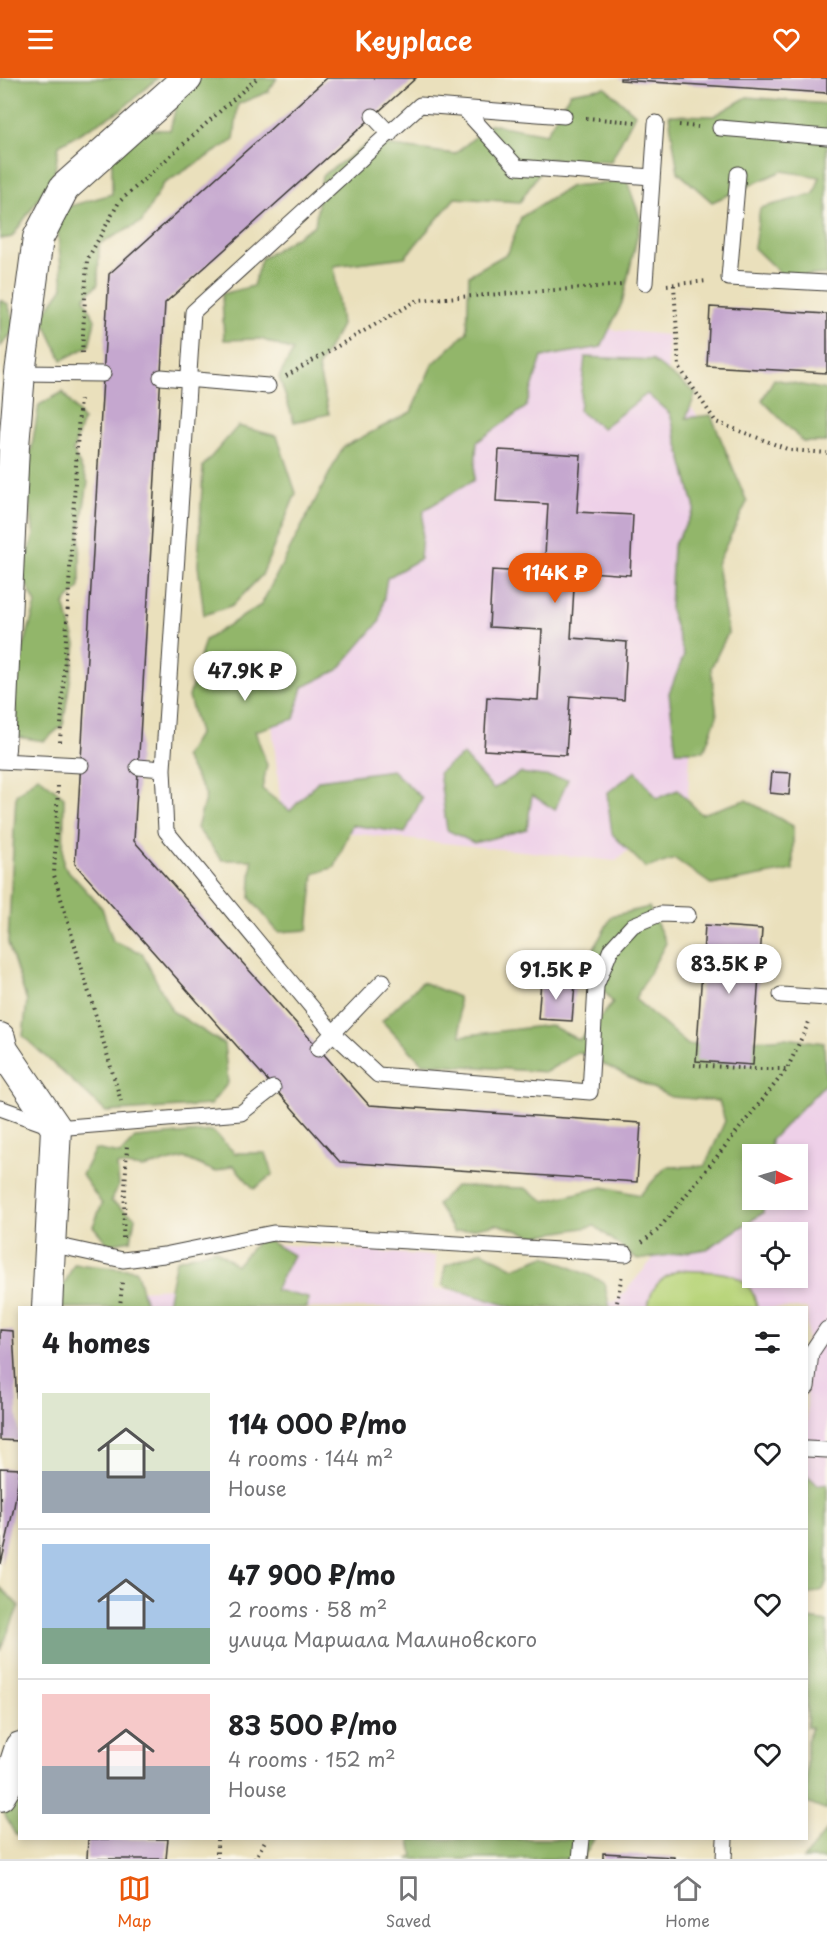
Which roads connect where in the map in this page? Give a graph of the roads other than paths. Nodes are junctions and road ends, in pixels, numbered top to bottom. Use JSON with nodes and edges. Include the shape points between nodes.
{"nodes":[{"id":1,"x":187,"y":78,"type":"edge"},
{"id":2,"x":464,"y":109,"type":"junction"},
{"id":3,"x":373,"y":116,"type":"dead end"},
{"id":4,"x":564,"y":116,"type":"dead end"},
{"id":5,"x":656,"y":123,"type":"dead end"},
{"id":6,"x":720,"y":128,"type":"dead end"},
{"id":7,"x":390,"y":134,"type":"junction"},
{"id":8,"x":827,"y":136,"type":"edge"},
{"id":9,"x":738,"y":174,"type":"dead end"},
{"id":10,"x":652,"y":177,"type":"junction"},
{"id":11,"x":645,"y":283,"type":"road end"},
{"id":12,"x":827,"y":283,"type":"edge"},
{"id":13,"x":20,"y":373,"type":"junction"},
{"id":14,"x":103,"y":374,"type":"dead end"},
{"id":15,"x":161,"y":376,"type":"dead end"},
{"id":16,"x":189,"y":380,"type":"junction"},
{"id":17,"x":268,"y":386,"type":"road end"},
{"id":18,"x":0,"y":749,"type":"edge"},
{"id":19,"x":0,"y":761,"type":"edge"},
{"id":20,"x":81,"y":765,"type":"dead end"},
{"id":21,"x":138,"y":767,"type":"dead end"},
{"id":22,"x":163,"y":769,"type":"junction"},
{"id":23,"x":688,"y":915,"type":"dead end"},
{"id":24,"x":382,"y":981,"type":"dead end"},
{"id":25,"x":781,"y":995,"type":"dead end"},
{"id":26,"x":824,"y":998,"type":"edge"},
{"id":27,"x":333,"y":1033,"type":"junction"},
{"id":28,"x":0,"y":1038,"type":"edge"},
{"id":29,"x":318,"y":1049,"type":"dead end"},
{"id":30,"x":273,"y":1088,"type":"dead end"},
{"id":31,"x":0,"y":1108,"type":"edge"},
{"id":32,"x":56,"y":1128,"type":"junction"},
{"id":33,"x":50,"y":1244,"type":"junction"},
{"id":34,"x":626,"y":1254,"type":"road end"},
{"id":35,"x":47,"y":1306,"type":"edge"},
{"id":36,"x":827,"y":1329,"type":"edge"},
{"id":37,"x":808,"y":1379,"type":"edge"},
{"id":38,"x":808,"y":1449,"type":"edge"},
{"id":39,"x":827,"y":1450,"type":"edge"},
{"id":40,"x":18,"y":1753,"type":"edge"},
{"id":41,"x":0,"y":1796,"type":"edge"},
{"id":42,"x":582,"y":1840,"type":"edge"},
{"id":43,"x":725,"y":1840,"type":"edge"},
{"id":44,"x":580,"y":1859,"type":"edge"},
{"id":45,"x":724,"y":1859,"type":"edge"}],
"edges":[{"from":1,"to":13,"type":"street","via":[[64,188],[38,238]]},
{"from":2,"to":4,"type":"lane"},
{"from":2,"to":7,"type":"lane","via":[[420,105]]},
{"from":2,"to":10,"type":"lane","via":[[517,167]]},
{"from":3,"to":7,"type":"lane"},
{"from":5,"to":10,"type":"lane"},
{"from":6,"to":8,"type":"lane"},
{"from":7,"to":16,"type":"lane","via":[[193,312]]},
{"from":9,"to":12,"type":"lane","via":[[729,278]]},
{"from":10,"to":11,"type":"lane"},
{"from":13,"to":14,"type":"lane"},
{"from":13,"to":18,"type":"street"},
{"from":15,"to":16,"type":"lane"},
{"from":16,"to":17,"type":"lane"},
{"from":16,"to":22,"type":"lane"},
{"from":19,"to":20,"type":"lane"},
{"from":21,"to":22,"type":"lane"},
{"from":22,"to":27,"type":"lane","via":[[166,831]]},
{"from":23,"to":27,"type":"lane","via":[[660,914],[633,925],[611,950],[596,987],[590,1092],[378,1075]]},
{"from":24,"to":27,"type":"lane"},
{"from":25,"to":26,"type":"lane"},
{"from":27,"to":29,"type":"lane"},
{"from":28,"to":32,"type":"street","via":[[3,1050]]},
{"from":30,"to":32,"type":"lane","via":[[241,1113]]},
{"from":31,"to":32,"type":"lane"},
{"from":32,"to":33,"type":"street"},
{"from":33,"to":34,"type":"lane","via":[[123,1260],[164,1256],[273,1233]]},
{"from":33,"to":35,"type":"street"},
{"from":36,"to":37,"type":"lane","via":[[811,1353]]},
{"from":38,"to":39,"type":"lane"},
{"from":40,"to":41,"type":"street"},
{"from":42,"to":44,"type":"lane"},
{"from":43,"to":45,"type":"lane"}]}
